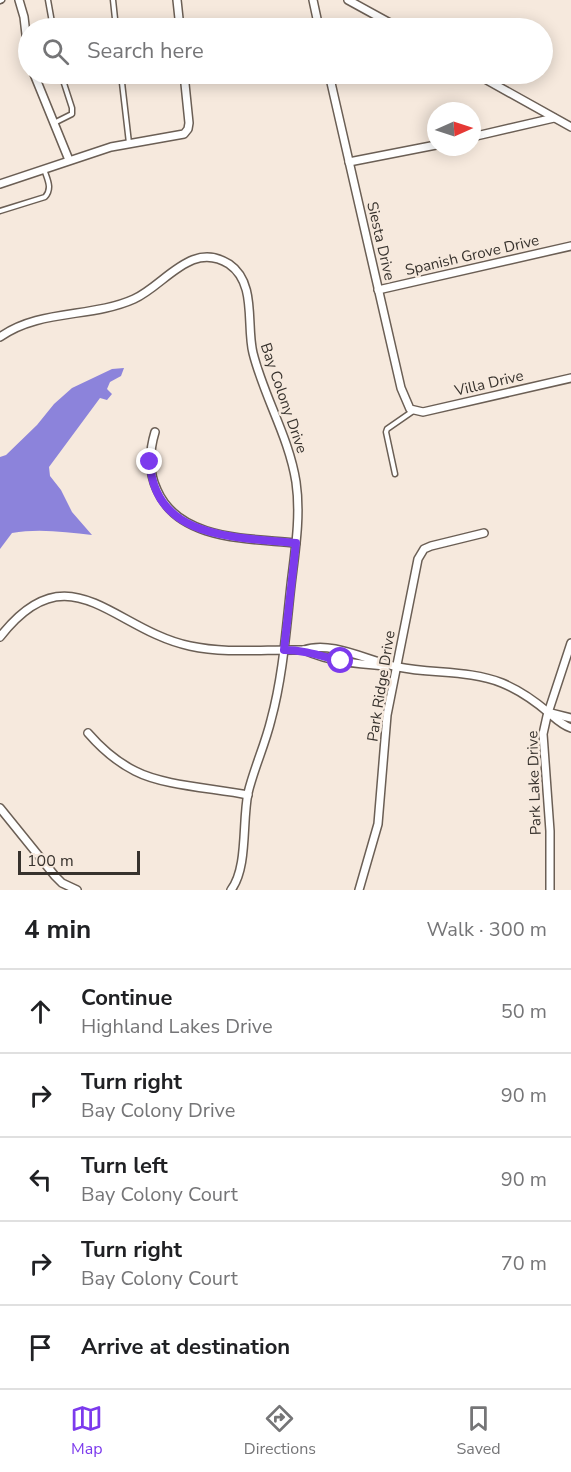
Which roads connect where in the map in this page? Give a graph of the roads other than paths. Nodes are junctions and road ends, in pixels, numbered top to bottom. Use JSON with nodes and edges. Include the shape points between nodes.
{"nodes":[{"id":1,"x":19,"y":0,"type":"edge"},
{"id":2,"x":48,"y":0,"type":"edge"},
{"id":3,"x":113,"y":0,"type":"edge"},
{"id":4,"x":177,"y":0,"type":"edge"},
{"id":5,"x":313,"y":0,"type":"edge"},
{"id":6,"x":348,"y":0,"type":"edge"},
{"id":7,"x":24,"y":18,"type":"edge"},
{"id":8,"x":51,"y":18,"type":"edge"},
{"id":9,"x":115,"y":18,"type":"edge"},
{"id":10,"x":179,"y":18,"type":"edge"},
{"id":11,"x":317,"y":18,"type":"edge"},
{"id":12,"x":381,"y":18,"type":"edge"},
{"id":13,"x":38,"y":84,"type":"edge"},
{"id":14,"x":64,"y":84,"type":"edge"},
{"id":15,"x":122,"y":84,"type":"edge"},
{"id":16,"x":185,"y":84,"type":"edge"},
{"id":17,"x":331,"y":84,"type":"edge"},
{"id":18,"x":494,"y":84,"type":"edge"},
{"id":19,"x":554,"y":118,"type":"junction"},
{"id":20,"x":53,"y":123,"type":"junction"},
{"id":21,"x":571,"y":127,"type":"edge"},
{"id":22,"x":481,"y":135,"type":"edge"},
{"id":23,"x":129,"y":143,"type":"junction"},
{"id":24,"x":427,"y":147,"type":"edge"},
{"id":25,"x":69,"y":160,"type":"junction"},
{"id":26,"x":349,"y":162,"type":"junction"},
{"id":27,"x":44,"y":169,"type":"junction"},
{"id":28,"x":0,"y":184,"type":"edge"},
{"id":29,"x":0,"y":211,"type":"edge"},
{"id":30,"x":571,"y":246,"type":"edge"},
{"id":31,"x":378,"y":290,"type":"junction"},
{"id":32,"x":0,"y":337,"type":"edge"},
{"id":33,"x":571,"y":378,"type":"edge"},
{"id":34,"x":413,"y":411,"type":"junction"},
{"id":35,"x":155,"y":432,"type":"dead end"},
{"id":36,"x":395,"y":474,"type":"dead end"},
{"id":37,"x":484,"y":533,"type":"dead end"},
{"id":38,"x":296,"y":543,"type":"junction"},
{"id":39,"x":0,"y":637,"type":"edge"},
{"id":40,"x":571,"y":644,"type":"edge"},
{"id":41,"x":284,"y":650,"type":"junction"},
{"id":42,"x":304,"y":650,"type":"junction"},
{"id":43,"x":342,"y":651,"type":"junction"},
{"id":44,"x":341,"y":661,"type":"junction"},
{"id":45,"x":396,"y":667,"type":"junction"},
{"id":46,"x":548,"y":712,"type":"junction"},
{"id":47,"x":571,"y":718,"type":"edge"},
{"id":48,"x":571,"y":728,"type":"edge"},
{"id":49,"x":88,"y":733,"type":"dead end"},
{"id":50,"x":248,"y":795,"type":"junction"},
{"id":51,"x":0,"y":808,"type":"edge"},
{"id":52,"x":77,"y":890,"type":"edge"},
{"id":53,"x":231,"y":890,"type":"edge"},
{"id":54,"x":359,"y":890,"type":"edge"},
{"id":55,"x":550,"y":890,"type":"edge"}],
"edges":[{"from":1,"to":7,"type":"street"},
{"from":2,"to":8,"type":"lane"},
{"from":3,"to":9,"type":"lane"},
{"from":4,"to":10,"type":"street"},
{"from":5,"to":11,"type":"street"},
{"from":6,"to":12,"type":"street"},
{"from":13,"to":20,"type":"street"},
{"from":14,"to":20,"type":"lane","via":[[72,114]]},
{"from":15,"to":23,"type":"lane"},
{"from":16,"to":23,"type":"street","via":[[189,126],[184,134]]},
{"from":17,"to":26,"type":"street","name":"Siesta Drive"},
{"from":18,"to":19,"type":"street"},
{"from":19,"to":21,"type":"street"},
{"from":19,"to":22,"type":"street"},
{"from":20,"to":25,"type":"street"},
{"from":23,"to":25,"type":"street"},
{"from":24,"to":26,"type":"street"},
{"from":25,"to":27,"type":"street"},
{"from":26,"to":31,"type":"street","name":"Siesta Drive"},
{"from":27,"to":28,"type":"street"},
{"from":27,"to":29,"type":"lane","via":[[50,186],[45,196]]},
{"from":30,"to":31,"type":"street","name":"Spanish Grove Drive"},
{"from":31,"to":34,"type":"street","name":"Siesta Drive","via":[[403,397]]},
{"from":32,"to":38,"type":"street","name":"Bay Colony Drive","via":[[29,323],[126,302],[148,292],[192,260],[212,257],[230,265],[244,282],[253,353],[293,466],[298,508]]},
{"from":33,"to":34,"type":"street","name":"Villa Drive","via":[[423,412]]},
{"from":34,"to":36,"type":"lane","via":[[386,432]]},
{"from":35,"to":38,"type":"street","via":[[150,453],[152,478],[163,502],[176,516],[192,527],[213,533]]},
{"from":37,"to":45,"type":"street","name":"Park Ridge Drive","via":[[430,546],[420,553]]},
{"from":38,"to":41,"type":"street","name":"Bay Colony Drive"},
{"from":39,"to":41,"type":"street","via":[[27,608],[46,599],[67,596],[87,600],[155,635],[189,646]]},
{"from":40,"to":46,"type":"street","name":"Park Lake Drive"},
{"from":41,"to":42,"type":"street"},
{"from":41,"to":50,"type":"street","name":"Bay Colony Drive","via":[[273,713]]},
{"from":42,"to":43,"type":"street","via":[[318,647]]},
{"from":42,"to":44,"type":"street"},
{"from":43,"to":44,"type":"street"},
{"from":43,"to":45,"type":"street"},
{"from":44,"to":45,"type":"street"},
{"from":45,"to":46,"type":"street","via":[[494,680],[522,693]]},
{"from":45,"to":54,"type":"street","name":"Park Ridge Drive","via":[[386,726],[378,824]]},
{"from":46,"to":47,"type":"street"},
{"from":46,"to":48,"type":"street"},
{"from":46,"to":55,"type":"street","name":"Park Lake Drive","via":[[543,743]]},
{"from":49,"to":50,"type":"street","via":[[117,759],[144,775]]},
{"from":50,"to":53,"type":"street","name":"Bay Colony Drive","via":[[241,871]]},
{"from":51,"to":52,"type":"street","via":[[55,876]]}]}
